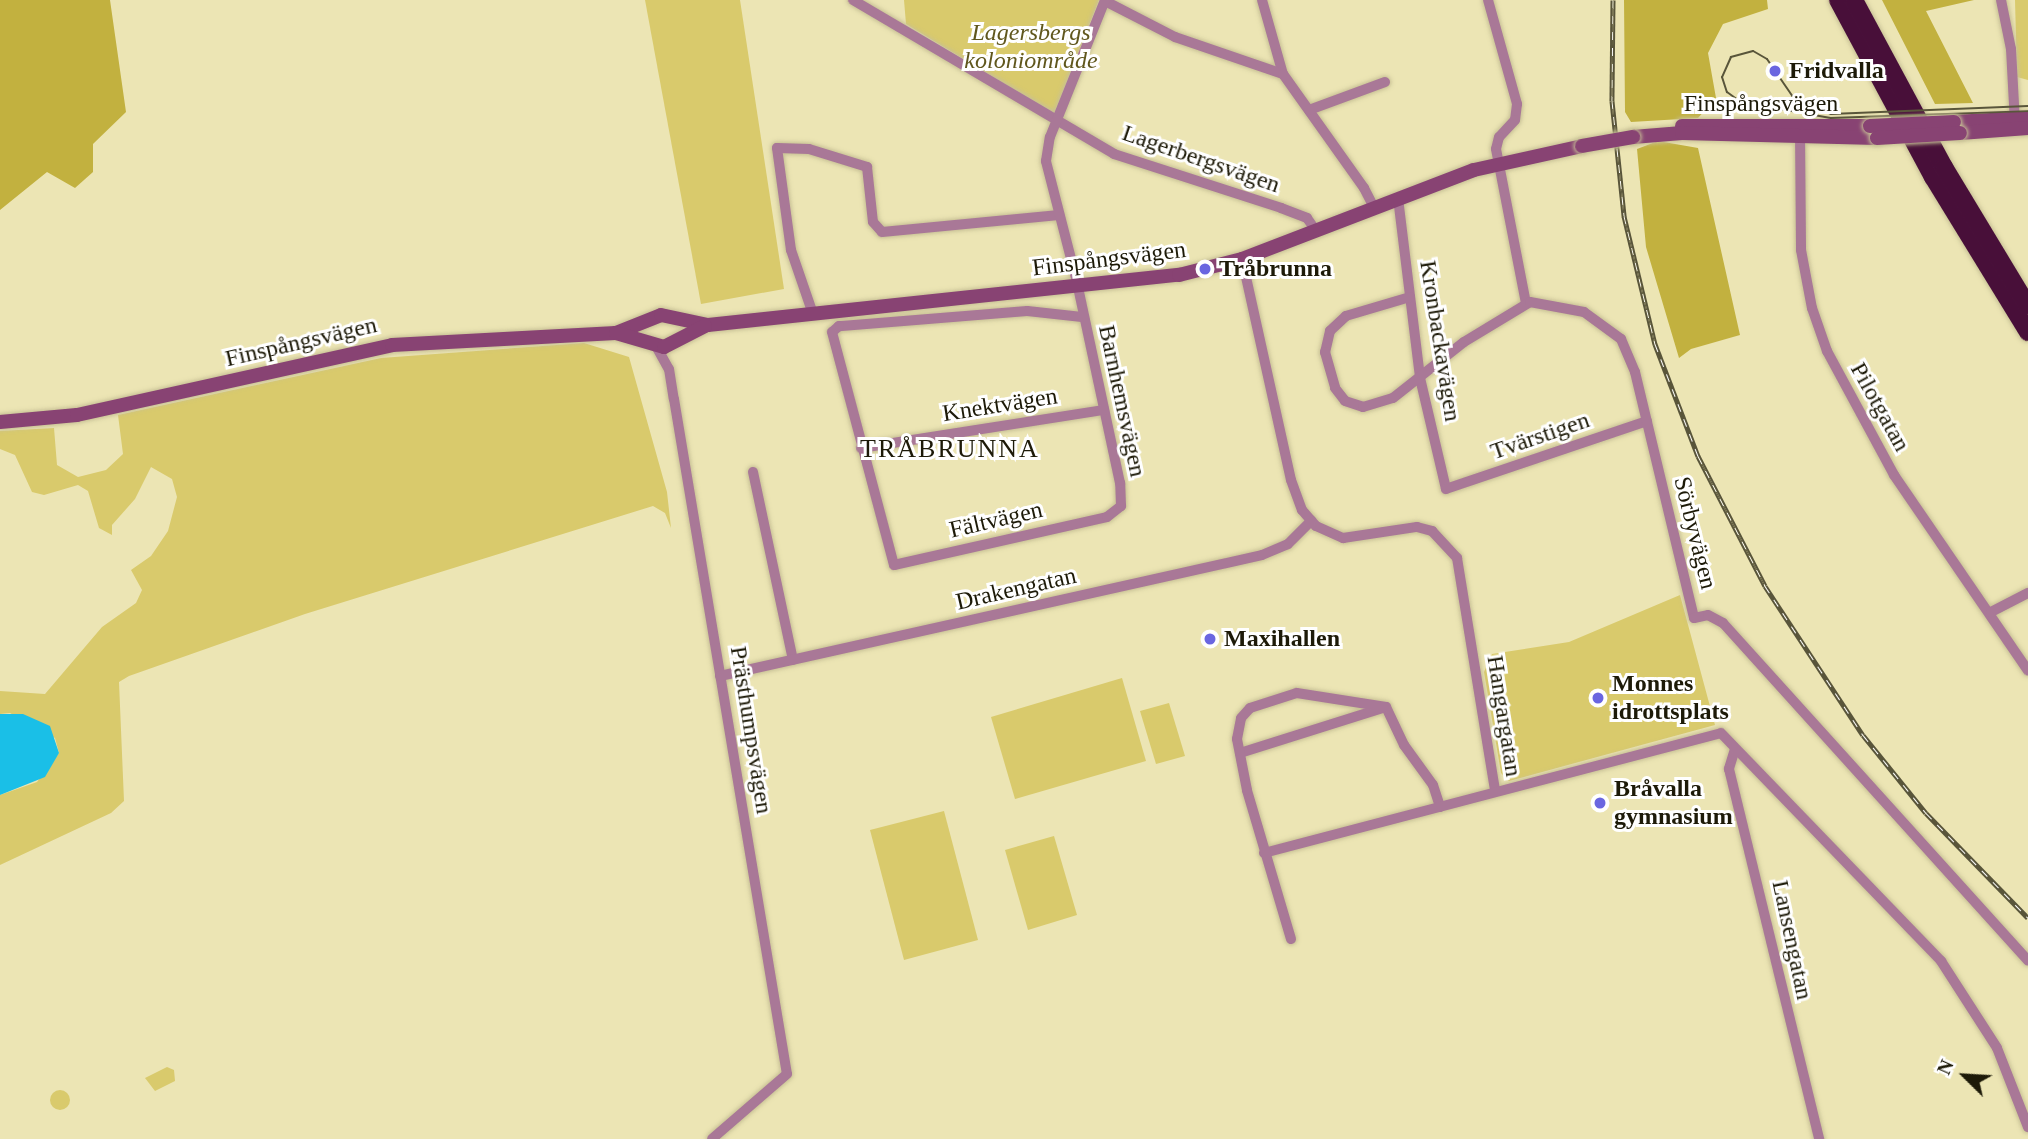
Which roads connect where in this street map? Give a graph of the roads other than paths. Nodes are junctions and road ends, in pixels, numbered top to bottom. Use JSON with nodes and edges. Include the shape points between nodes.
{"nodes":[{"id":1,"x":853,"y":0,"type":"edge"},
{"id":2,"x":1262,"y":0,"type":"edge"},
{"id":3,"x":1488,"y":0,"type":"edge"},
{"id":4,"x":1838,"y":0,"type":"edge"},
{"id":5,"x":1853,"y":0,"type":"edge"},
{"id":6,"x":2001,"y":0,"type":"edge"},
{"id":7,"x":1105,"y":1,"type":"edge"},
{"id":8,"x":1283,"y":74,"type":"junction"},
{"id":9,"x":1385,"y":82,"type":"dead end"},
{"id":10,"x":1309,"y":110,"type":"junction"},
{"id":11,"x":1057,"y":122,"type":"junction"},
{"id":12,"x":2022,"y":124,"type":"edge"},
{"id":13,"x":1800,"y":132,"type":"junction"},
{"id":14,"x":1498,"y":163,"type":"junction"},
{"id":15,"x":1398,"y":198,"type":"junction"},
{"id":16,"x":1374,"y":208,"type":"junction"},
{"id":17,"x":1059,"y":215,"type":"junction"},
{"id":18,"x":1316,"y":231,"type":"junction"},
{"id":19,"x":1242,"y":258,"type":"junction"},
{"id":20,"x":1078,"y":289,"type":"junction"},
{"id":21,"x":1410,"y":297,"type":"junction"},
{"id":22,"x":1526,"y":303,"type":"junction"},
{"id":23,"x":2028,"y":306,"type":"edge"},
{"id":24,"x":813,"y":314,"type":"junction"},
{"id":25,"x":1082,"y":317,"type":"junction"},
{"id":26,"x":673,"y":318,"type":"junction"},
{"id":27,"x":649,"y":320,"type":"junction"},
{"id":28,"x":708,"y":325,"type":"junction"},
{"id":29,"x":2028,"y":332,"type":"edge"},
{"id":30,"x":616,"y":333,"type":"junction"},
{"id":31,"x":675,"y":341,"type":"junction"},
{"id":32,"x":652,"y":344,"type":"junction"},
{"id":33,"x":669,"y":369,"type":"junction"},
{"id":34,"x":1420,"y":378,"type":"junction"},
{"id":35,"x":1104,"y":410,"type":"junction"},
{"id":36,"x":1647,"y":421,"type":"junction"},
{"id":37,"x":0,"y":422,"type":"edge"},
{"id":38,"x":862,"y":448,"type":"junction"},
{"id":39,"x":753,"y":472,"type":"dead end"},
{"id":40,"x":1446,"y":489,"type":"joint"},
{"id":41,"x":1107,"y":517,"type":"joint"},
{"id":42,"x":1311,"y":521,"type":"junction"},
{"id":43,"x":2028,"y":593,"type":"edge"},
{"id":44,"x":1992,"y":612,"type":"junction"},
{"id":45,"x":793,"y":660,"type":"junction"},
{"id":46,"x":2028,"y":671,"type":"edge"},
{"id":47,"x":720,"y":676,"type":"junction"},
{"id":48,"x":1386,"y":707,"type":"junction"},
{"id":49,"x":1735,"y":749,"type":"junction"},
{"id":50,"x":1240,"y":753,"type":"junction"},
{"id":51,"x":1494,"y":791,"type":"junction"},
{"id":52,"x":1440,"y":807,"type":"junction"},
{"id":53,"x":1264,"y":853,"type":"junction"},
{"id":54,"x":1291,"y":939,"type":"dead end"},
{"id":55,"x":2028,"y":961,"type":"edge"},
{"id":56,"x":2028,"y":1127,"type":"edge"},
{"id":57,"x":712,"y":1139,"type":"edge"},
{"id":58,"x":1819,"y":1139,"type":"edge"}],
"edges":[{"from":1,"to":11,"type":"street","name":"Lagerbergsvägen"},
{"from":2,"to":8,"type":"street"},
{"from":3,"to":14,"type":"street","via":[[1518,110],[1497,140]]},
{"from":4,"to":29,"type":"highway","via":[[1933,177]]},
{"from":5,"to":23,"type":"highway","via":[[1944,167]]},
{"from":6,"to":12,"type":"street"},
{"from":7,"to":8,"type":"street","via":[[1175,37]]},
{"from":7,"to":11,"type":"street","name":"Barnhemsvägen"},
{"from":8,"to":10,"type":"street"},
{"from":9,"to":10,"type":"street"},
{"from":10,"to":16,"type":"street"},
{"from":11,"to":17,"type":"street","name":"Barnhemsvägen","via":[[1045,161]]},
{"from":11,"to":18,"type":"street","name":"Lagerbergsvägen","via":[[1138,164],[1301,215],[1312,221]]},
{"from":12,"to":13,"type":"main road","name":"Finspångsvägen","bridge":true},
{"from":13,"to":14,"type":"main road","name":"Finspångsvägen","bridge":true,"via":[[1632,134]]},
{"from":13,"to":44,"type":"street","name":"Pilotgatan","via":[[1801,250],[1812,308],[1827,351],[1894,475]]},
{"from":14,"to":15,"type":"main road","name":"Finspångsvägen"},
{"from":14,"to":22,"type":"street"},
{"from":15,"to":16,"type":"main road","name":"Finspångsvägen"},
{"from":15,"to":21,"type":"street","name":"Kronbackavägen"},
{"from":16,"to":18,"type":"main road","name":"Finspångsvägen"},
{"from":17,"to":20,"type":"street","name":"Barnhemsvägen"},
{"from":17,"to":24,"type":"street","via":[[882,232],[873,222],[867,167],[808,149],[777,148],[791,250]]},
{"from":18,"to":19,"type":"main road","name":"Finspångsvägen"},
{"from":19,"to":20,"type":"main road","name":"Finspångsvägen","via":[[1179,275]]},
{"from":19,"to":42,"type":"street","via":[[1291,480]]},
{"from":20,"to":24,"type":"main road","name":"Finspångsvägen"},
{"from":20,"to":25,"type":"street","name":"Barnhemsvägen"},
{"from":21,"to":34,"type":"street","name":"Kronbackavägen"},
{"from":21,"to":34,"type":"street","via":[[1346,316],[1330,331],[1325,352],[1335,388],[1354,405],[1382,403]]},
{"from":22,"to":34,"type":"street","via":[[1464,342]]},
{"from":22,"to":36,"type":"street","name":"Sörbyvägen","via":[[1551,302],[1575,309],[1613,330],[1631,359]]},
{"from":24,"to":28,"type":"main road","name":"Finspångsvägen"},
{"from":25,"to":35,"type":"street","name":"Barnhemsvägen"},
{"from":25,"to":38,"type":"street","via":[[1027,311],[839,326],[832,332]]},
{"from":26,"to":27,"type":"main road","name":"Finspångsvägen","via":[[660,314]]},
{"from":26,"to":28,"type":"main road","name":"Finspångsvägen"},
{"from":26,"to":31,"type":"main road"},
{"from":27,"to":30,"type":"main road","name":"Finspångsvägen"},
{"from":27,"to":32,"type":"main road"},
{"from":28,"to":31,"type":"main road","name":"Finspångsvägen"},
{"from":30,"to":32,"type":"main road","name":"Finspångsvägen"},
{"from":30,"to":37,"type":"main road","name":"Finspångsvägen","via":[[392,345],[101,410]]},
{"from":31,"to":32,"type":"main road","name":"Finspångsvägen"},
{"from":31,"to":33,"type":"street","name":"Prästhumpsvägen"},
{"from":32,"to":33,"type":"street","name":"Prästhumpsvägen"},
{"from":33,"to":47,"type":"street","name":"Prästhumpsvägen"},
{"from":34,"to":40,"type":"street","name":"Kronbackavägen"},
{"from":35,"to":38,"type":"street","name":"Knektvägen"},
{"from":35,"to":41,"type":"street","name":"Barnhemsvägen","via":[[1121,506]]},
{"from":36,"to":40,"type":"street","name":"Tvärstigen"},
{"from":36,"to":55,"type":"street","name":"Sörbyvägen","via":[[1694,618],[1708,615],[1723,623]]},
{"from":38,"to":41,"type":"street","name":"Fältvägen","via":[[894,565]]},
{"from":39,"to":45,"type":"street"},
{"from":42,"to":45,"type":"street","name":"Drakengatan","via":[[1288,544],[1262,555]]},
{"from":42,"to":51,"type":"street","name":"Hangargatan","via":[[1333,536],[1352,540],[1417,527],[1432,531],[1451,547],[1460,570]]},
{"from":43,"to":44,"type":"street"},
{"from":44,"to":46,"type":"street","name":"Pilotgatan"},
{"from":45,"to":47,"type":"street","name":"Drakengatan"},
{"from":47,"to":57,"type":"street","name":"Prästhumpsvägen","via":[[787,1074]]},
{"from":48,"to":50,"type":"street"},
{"from":48,"to":50,"type":"street","via":[[1310,693],[1280,696],[1250,708],[1241,718]]},
{"from":48,"to":52,"type":"street","via":[[1404,745],[1433,785]]},
{"from":49,"to":51,"type":"street","name":"Hangargatan","via":[[1721,733]]},
{"from":49,"to":56,"type":"street","name":"Hangargatan","via":[[1941,961],[1997,1048]]},
{"from":49,"to":58,"type":"street","name":"Lansengatan","via":[[1730,769]]},
{"from":50,"to":53,"type":"street"},
{"from":51,"to":52,"type":"street"},
{"from":52,"to":53,"type":"street"},
{"from":53,"to":54,"type":"street"}]}
